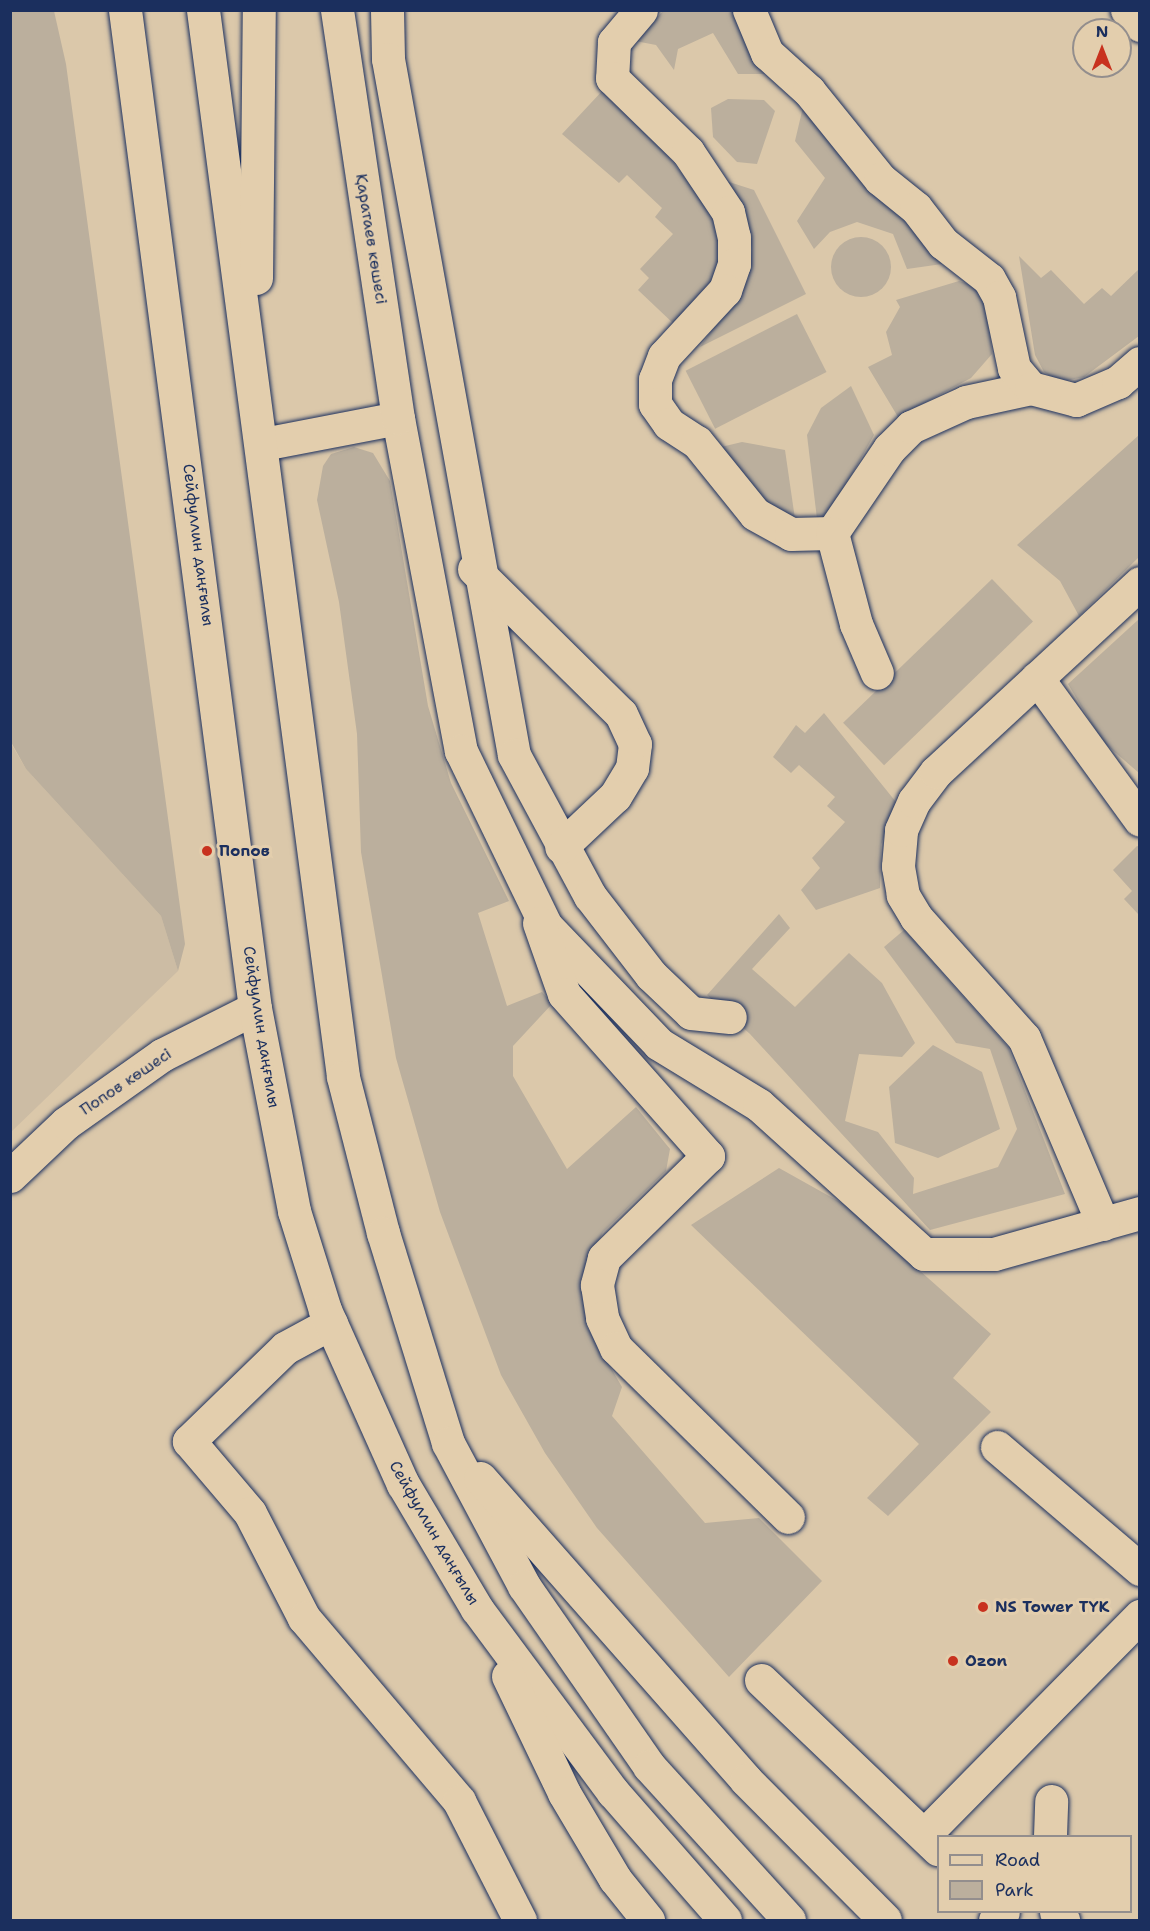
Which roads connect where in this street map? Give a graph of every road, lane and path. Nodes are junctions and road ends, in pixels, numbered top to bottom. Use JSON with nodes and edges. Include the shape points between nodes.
{"nodes":[{"id":1,"x":109,"y":10,"type":"edge"},
{"id":2,"x":125,"y":10,"type":"edge"},
{"id":3,"x":203,"y":10,"type":"edge"},
{"id":4,"x":259,"y":10,"type":"edge"},
{"id":5,"x":337,"y":10,"type":"edge"},
{"id":6,"x":387,"y":10,"type":"edge"},
{"id":7,"x":641,"y":10,"type":"edge"},
{"id":8,"x":749,"y":10,"type":"edge"},
{"id":9,"x":1127,"y":10,"type":"edge"},
{"id":10,"x":1140,"y":26,"type":"edge"},
{"id":11,"x":139,"y":120,"type":"junction"},
{"id":12,"x":1140,"y":363,"type":"edge"},
{"id":13,"x":1031,"y":388,"type":"junction"},
{"id":14,"x":255,"y":391,"type":"junction"},
{"id":15,"x":398,"y":418,"type":"junction"},
{"id":16,"x":262,"y":444,"type":"junction"},
{"id":17,"x":832,"y":533,"type":"junction"},
{"id":18,"x":422,"y":541,"type":"junction"},
{"id":19,"x":477,"y":571,"type":"junction"},
{"id":20,"x":1140,"y":584,"type":"edge"},
{"id":21,"x":877,"y":672,"type":"dead end"},
{"id":22,"x":1037,"y":678,"type":"junction"},
{"id":23,"x":1140,"y":820,"type":"edge"},
{"id":24,"x":561,"y":847,"type":"junction"},
{"id":25,"x":537,"y":915,"type":"junction"},
{"id":26,"x":255,"y":1008,"type":"junction"},
{"id":27,"x":730,"y":1017,"type":"dead end"},
{"id":28,"x":10,"y":1176,"type":"edge"},
{"id":29,"x":1140,"y":1214,"type":"edge"},
{"id":30,"x":1103,"y":1224,"type":"junction"},
{"id":31,"x":331,"y":1323,"type":"junction"},
{"id":32,"x":448,"y":1443,"type":"junction"},
{"id":33,"x":998,"y":1447,"type":"dead end"},
{"id":34,"x":788,"y":1517,"type":"dead end"},
{"id":35,"x":1140,"y":1569,"type":"edge"},
{"id":36,"x":477,"y":1609,"type":"junction"},
{"id":37,"x":1140,"y":1616,"type":"edge"},
{"id":38,"x":761,"y":1680,"type":"dead end"},
{"id":39,"x":1051,"y":1801,"type":"dead end"},
{"id":40,"x":937,"y":1835,"type":"edge"},
{"id":41,"x":1050,"y":1835,"type":"edge"},
{"id":42,"x":931,"y":1842,"type":"edge"},
{"id":43,"x":520,"y":1920,"type":"edge"},
{"id":44,"x":648,"y":1920,"type":"edge"},
{"id":45,"x":725,"y":1920,"type":"edge"},
{"id":46,"x":789,"y":1920,"type":"edge"},
{"id":47,"x":885,"y":1920,"type":"edge"}],
"edges":[{"from":1,"to":11,"type":"main road"},
{"from":2,"to":11,"type":"main road","name":"Сейфуллин даңғылы"},
{"from":3,"to":14,"type":"main road"},
{"from":4,"to":14,"type":"main road"},
{"from":5,"to":15,"type":"main road","name":"Қаратаев көшесі"},
{"from":6,"to":19,"type":"main road","via":[[388,59]]},
{"from":7,"to":17,"type":"main road","via":[[614,42],[612,78],[688,152],[728,212],[734,237],[734,264],[725,290],[664,356],[655,379],[655,404],[669,424],[698,442],[755,514],[791,534]]},
{"from":8,"to":13,"type":"main road","via":[[767,53],[809,91],[880,179],[916,208],[943,243],[989,279],[999,297],[1014,368]]},
{"from":9,"to":10,"type":"main road"},
{"from":11,"to":26,"type":"main road","name":"Сейфуллин даңғылы"},
{"from":12,"to":13,"type":"main road","via":[[1118,382],[1076,400]]},
{"from":13,"to":17,"type":"main road","via":[[966,402],[911,427],[889,449]]},
{"from":14,"to":16,"type":"main road"},
{"from":15,"to":16,"type":"main road","via":[[348,424]]},
{"from":15,"to":18,"type":"main road","name":"Қаратаев көшесі"},
{"from":16,"to":32,"type":"main road","via":[[343,1077],[383,1233]]},
{"from":17,"to":21,"type":"main road","via":[[856,624]]},
{"from":18,"to":19,"type":"main road"},
{"from":18,"to":25,"type":"main road","name":"Қаратаев көшесі","via":[[461,751]]},
{"from":19,"to":24,"type":"main road","via":[[514,755]]},
{"from":19,"to":24,"type":"main road","via":[[621,714],[634,744],[632,768],[615,796]]},
{"from":20,"to":22,"type":"main road"},
{"from":22,"to":23,"type":"main road"},
{"from":22,"to":30,"type":"main road","via":[[936,772],[914,801],[901,830],[898,866],[903,895],[916,917],[1024,1038]]},
{"from":24,"to":27,"type":"main road","via":[[590,896],[651,975],[691,1013]]},
{"from":25,"to":30,"type":"main road","via":[[659,1044],[759,1105],[909,1246],[941,1257],[975,1257]]},
{"from":25,"to":34,"type":"main road","via":[[564,994],[708,1156],[604,1258],[597,1285],[602,1318],[616,1348]]},
{"from":26,"to":28,"type":"main road","name":"Попов көшесі","via":[[162,1055],[66,1123]]},
{"from":26,"to":31,"type":"main road","name":"Сейфуллин даңғылы","via":[[294,1211]]},
{"from":29,"to":30,"type":"main road"},
{"from":31,"to":36,"type":"main road","name":"Сейфуллин даңғылы","via":[[403,1484]]},
{"from":31,"to":43,"type":"main road","via":[[285,1348],[189,1441],[250,1513],[303,1618],[459,1801]]},
{"from":32,"to":46,"type":"main road","via":[[524,1586],[649,1766]]},
{"from":32,"to":47,"type":"main road","via":[[746,1780]]},
{"from":33,"to":35,"type":"main road"},
{"from":36,"to":44,"type":"main road","via":[[564,1793],[615,1879]]},
{"from":36,"to":45,"type":"main road","name":"Сейфуллин даңғылы","via":[[613,1792]]},
{"from":37,"to":40,"type":"main road"},
{"from":38,"to":42,"type":"main road"},
{"from":39,"to":41,"type":"main road"}]}
